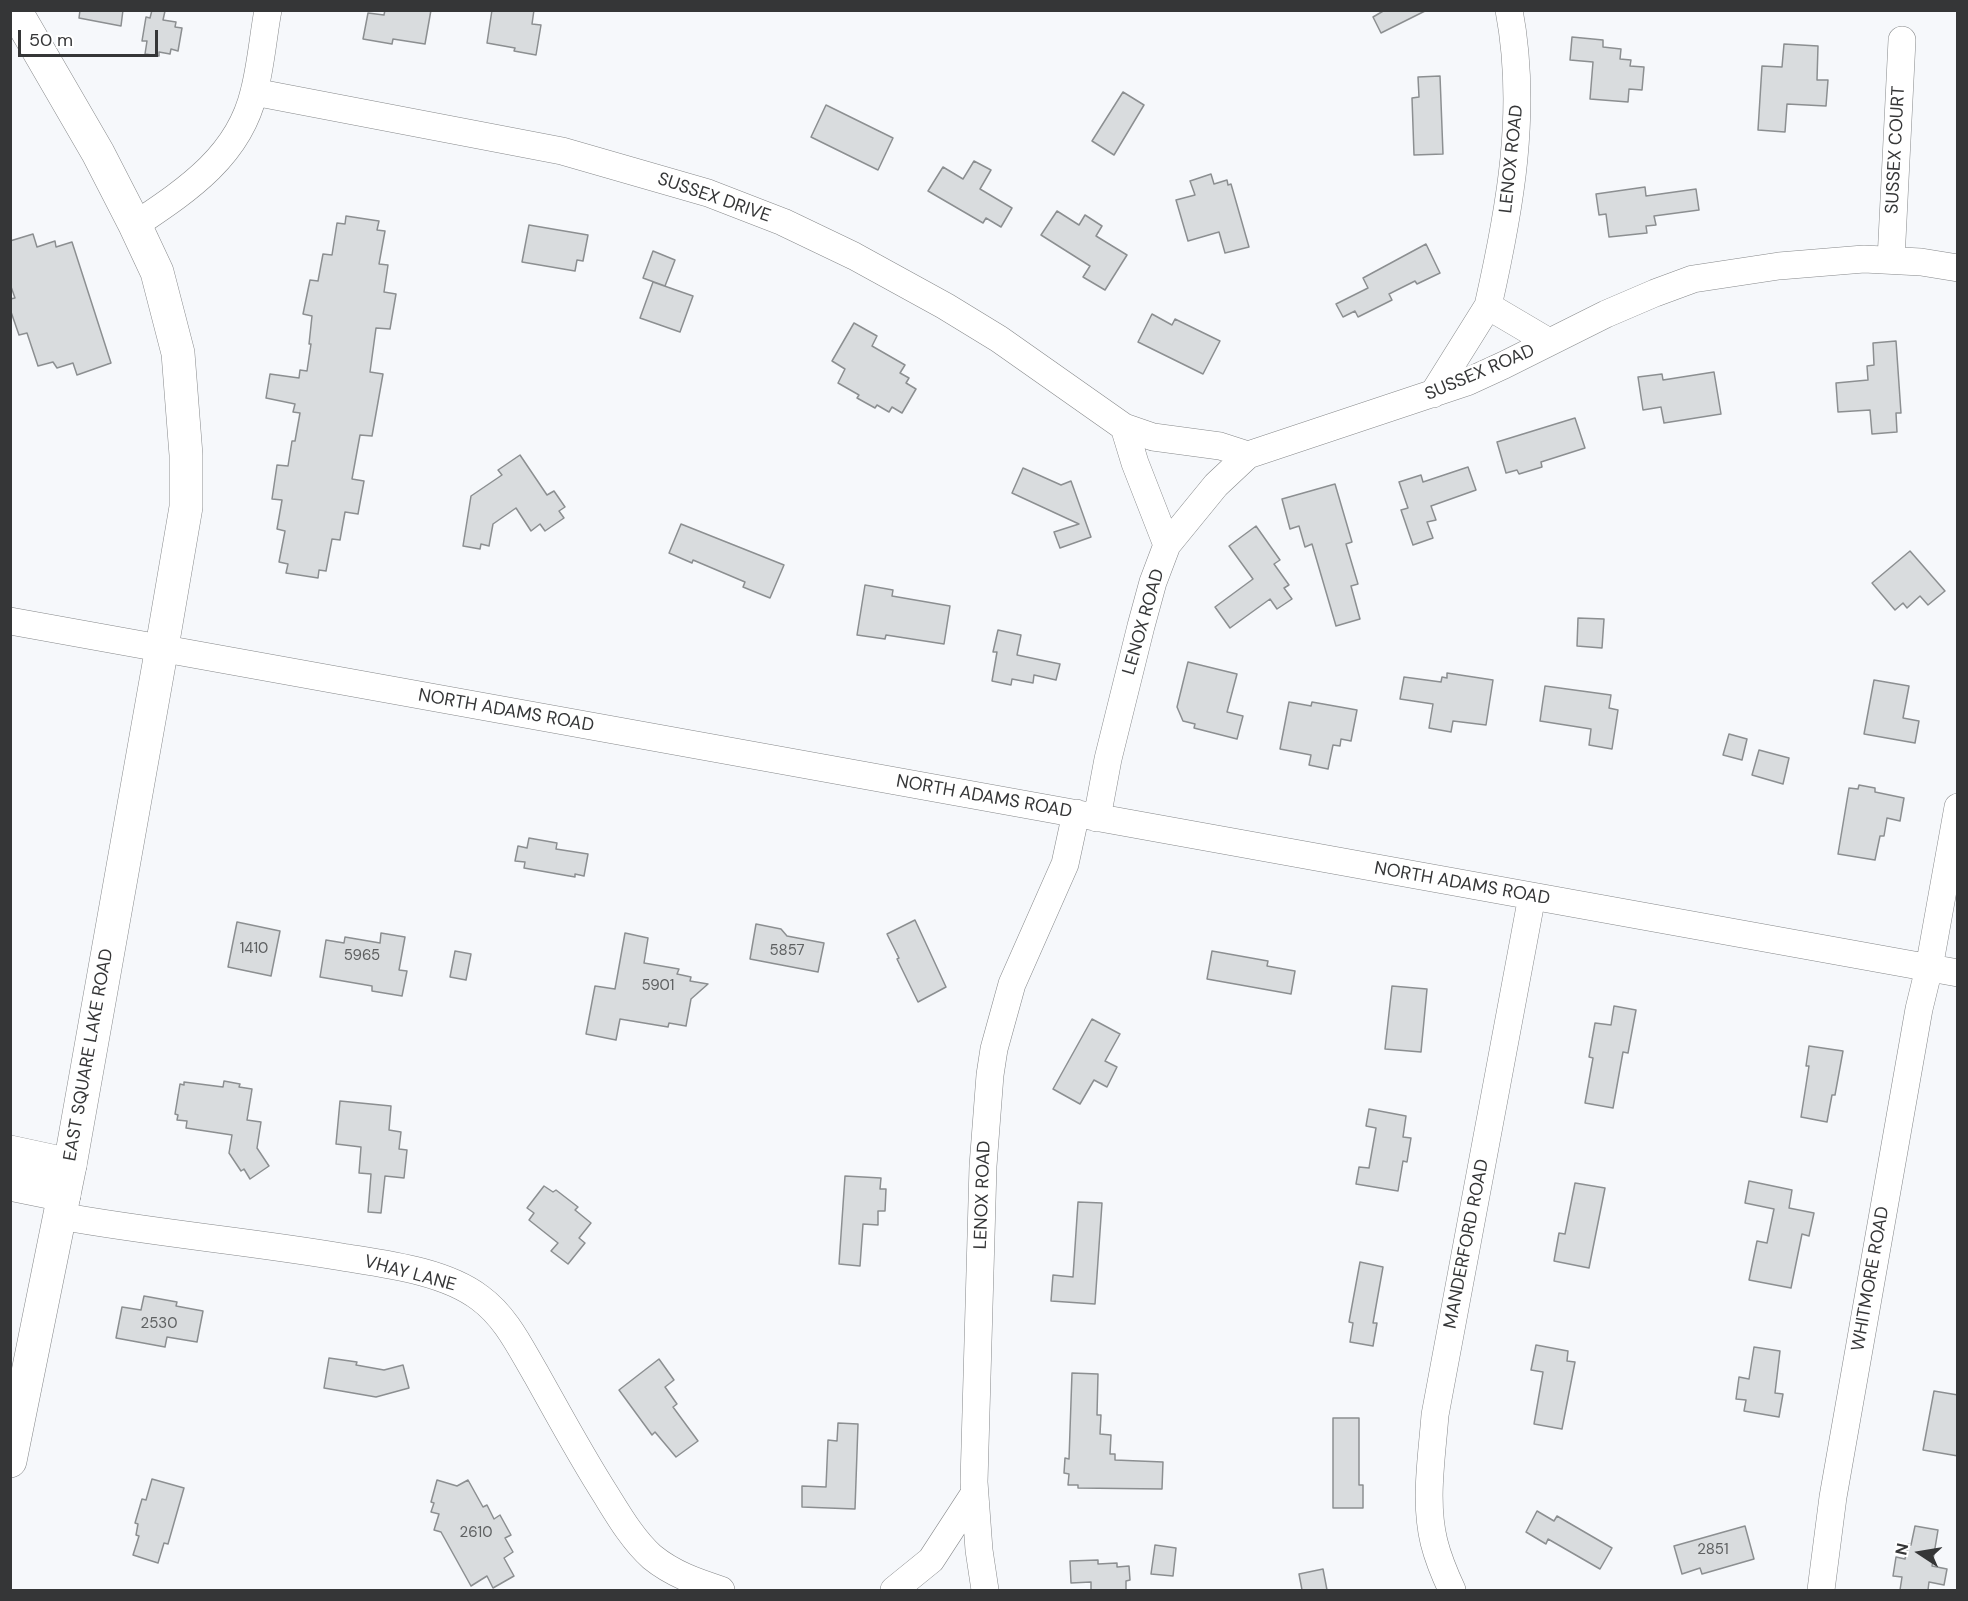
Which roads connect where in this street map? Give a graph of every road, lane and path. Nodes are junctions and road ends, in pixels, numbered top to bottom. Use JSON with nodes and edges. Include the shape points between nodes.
{"nodes":[{"id":1,"x":15,"y":10,"type":"edge"},
{"id":2,"x":268,"y":10,"type":"edge"},
{"id":3,"x":1509,"y":10,"type":"edge"},
{"id":4,"x":1902,"y":40,"type":"dead end"},
{"id":5,"x":254,"y":92,"type":"junction"},
{"id":6,"x":135,"y":225,"type":"junction"},
{"id":7,"x":1891,"y":260,"type":"junction"},
{"id":8,"x":1958,"y":268,"type":"edge"},
{"id":9,"x":1488,"y":306,"type":"junction"},
{"id":10,"x":1549,"y":342,"type":"junction"},
{"id":11,"x":1433,"y":394,"type":"junction"},
{"id":12,"x":1124,"y":427,"type":"junction"},
{"id":13,"x":1248,"y":455,"type":"junction"},
{"id":14,"x":1167,"y":545,"type":"junction"},
{"id":15,"x":10,"y":621,"type":"edge"},
{"id":16,"x":162,"y":647,"type":"junction"},
{"id":17,"x":1958,"y":807,"type":"edge"},
{"id":18,"x":1086,"y":816,"type":"junction"},
{"id":19,"x":1532,"y":896,"type":"junction"},
{"id":20,"x":1929,"y":968,"type":"junction"},
{"id":21,"x":1958,"y":973,"type":"edge"},
{"id":22,"x":10,"y":1152,"type":"edge"},
{"id":23,"x":10,"y":1184,"type":"edge"},
{"id":24,"x":64,"y":1192,"type":"junction"},
{"id":25,"x":10,"y":1461,"type":"edge"},
{"id":26,"x":974,"y":1494,"type":"junction"},
{"id":27,"x":721,"y":1590,"type":"edge"},
{"id":28,"x":894,"y":1590,"type":"edge"},
{"id":29,"x":985,"y":1590,"type":"edge"},
{"id":30,"x":1452,"y":1590,"type":"edge"},
{"id":31,"x":1821,"y":1590,"type":"edge"}],
"edges":[{"from":1,"to":6,"type":"main road","name":"EAST SQUARE LAKE ROAD"},
{"from":2,"to":5,"type":"street"},
{"from":3,"to":9,"type":"street","name":"LENOX ROAD","via":[[1518,74],[1518,120],[1511,190]]},
{"from":4,"to":7,"type":"street","name":"SUSSEX COURT"},
{"from":5,"to":6,"type":"street","via":[[236,137],[216,163]]},
{"from":5,"to":12,"type":"street","name":"SUSSEX DRIVE","via":[[562,151],[719,197],[854,256],[945,306]]},
{"from":6,"to":16,"type":"main road","name":"EAST SQUARE LAKE ROAD","via":[[157,272],[178,353],[185,424],[186,507]]},
{"from":7,"to":8,"type":"street","name":"SUSSEX ROAD"},
{"from":7,"to":10,"type":"street","name":"SUSSEX ROAD","via":[[1779,266],[1693,279],[1655,292]]},
{"from":9,"to":10,"type":"street"},
{"from":9,"to":11,"type":"street","name":"LENOX ROAD"},
{"from":10,"to":11,"type":"street","name":"SUSSEX ROAD"},
{"from":11,"to":13,"type":"street","name":"SUSSEX ROAD"},
{"from":12,"to":13,"type":"street","via":[[1153,437],[1220,446]]},
{"from":12,"to":14,"type":"street"},
{"from":13,"to":14,"type":"street","name":"LENOX ROAD","via":[[1216,485]]},
{"from":14,"to":18,"type":"street","name":"LENOX ROAD","via":[[1153,582],[1108,759]]},
{"from":15,"to":16,"type":"street","name":"NORTH ADAMS ROAD"},
{"from":16,"to":18,"type":"street","name":"NORTH ADAMS ROAD"},
{"from":16,"to":24,"type":"main road","name":"EAST SQUARE LAKE ROAD"},
{"from":17,"to":20,"type":"street","name":"WHITMORE ROAD"},
{"from":18,"to":19,"type":"street","name":"NORTH ADAMS ROAD"},
{"from":18,"to":26,"type":"street","name":"LENOX ROAD","via":[[1012,984],[990,1075],[983,1166]]},
{"from":19,"to":20,"type":"street","name":"NORTH ADAMS ROAD"},
{"from":19,"to":30,"type":"street","name":"MANDERFORD ROAD","via":[[1435,1415],[1430,1514],[1434,1541]]},
{"from":20,"to":21,"type":"street","name":"NORTH ADAMS ROAD"},
{"from":20,"to":31,"type":"street","name":"WHITMORE ROAD","via":[[1833,1497]]},
{"from":22,"to":24,"type":"main road"},
{"from":23,"to":24,"type":"main road"},
{"from":24,"to":25,"type":"main road","name":"EAST SQUARE LAKE ROAD"},
{"from":24,"to":27,"type":"street","name":"VHAY LANE","via":[[129,1229],[368,1261],[449,1281],[479,1296],[505,1323],[592,1473],[633,1535],[668,1568]]},
{"from":26,"to":28,"type":"street","via":[[930,1560]]},
{"from":26,"to":29,"type":"street","name":"LENOX ROAD"}]}
